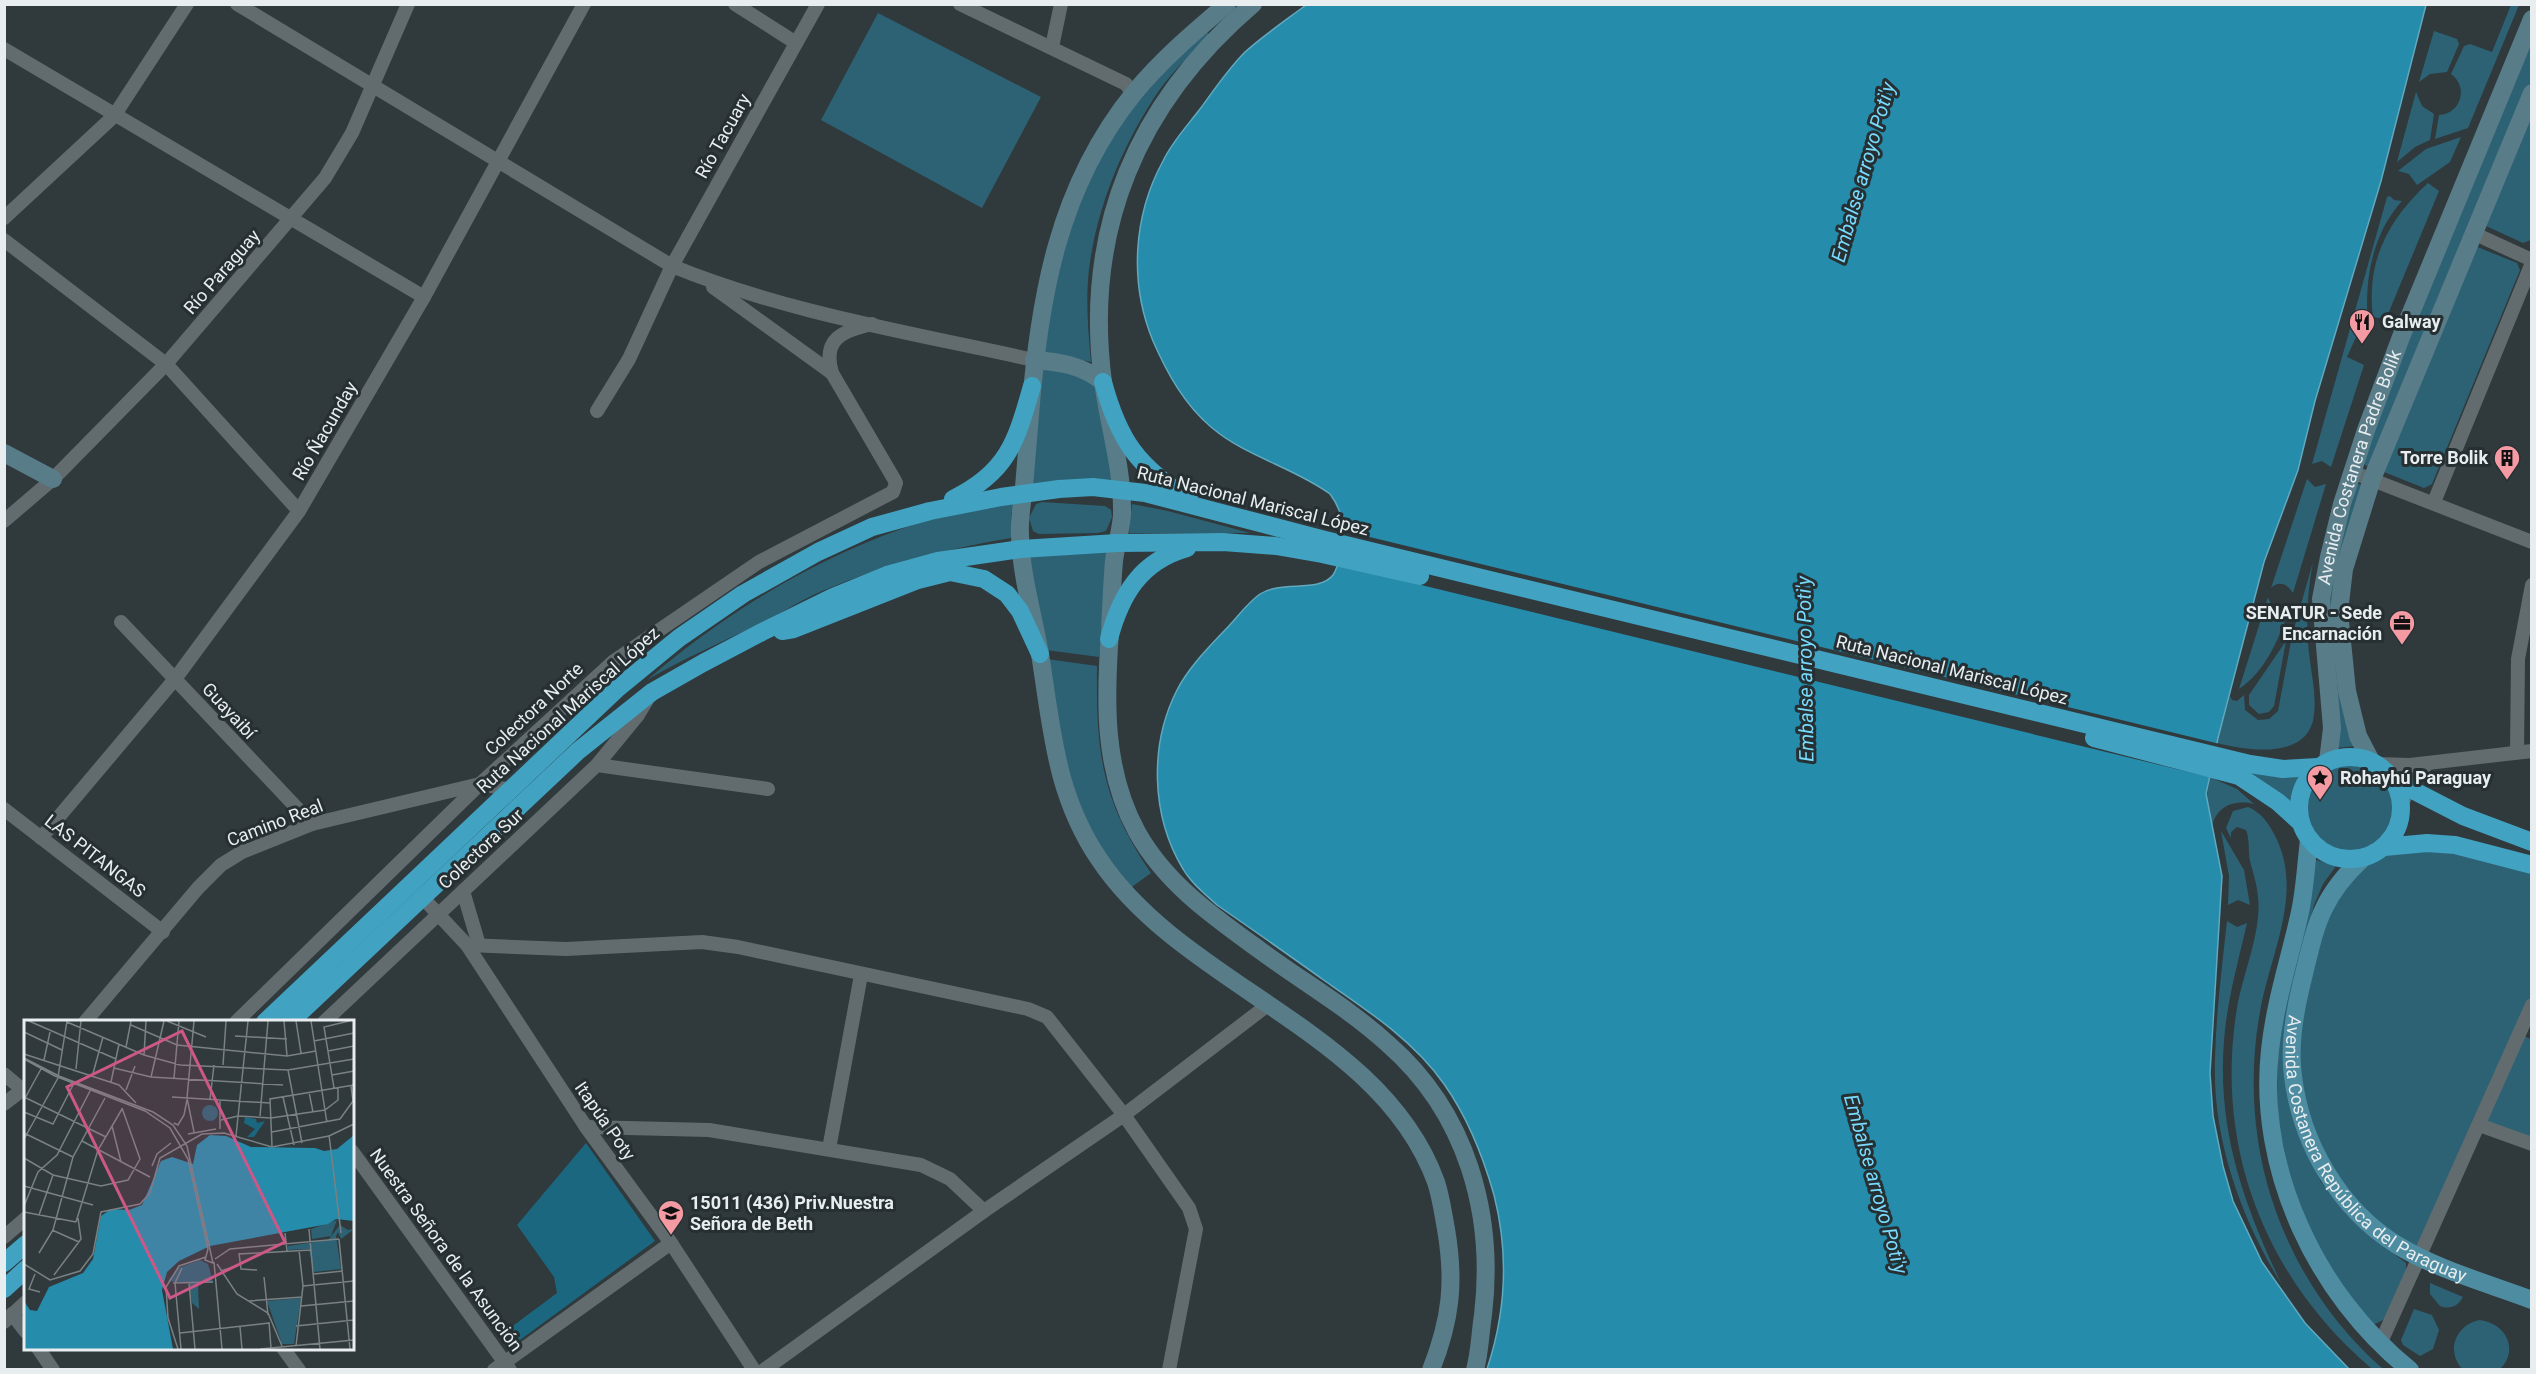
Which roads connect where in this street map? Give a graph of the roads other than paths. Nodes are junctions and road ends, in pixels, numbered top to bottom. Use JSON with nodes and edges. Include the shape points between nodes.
{"nodes":[{"id":1,"x":187,"y":4,"type":"edge"},
{"id":2,"x":237,"y":4,"type":"edge"},
{"id":3,"x":408,"y":4,"type":"edge"},
{"id":4,"x":584,"y":4,"type":"edge"},
{"id":5,"x":735,"y":4,"type":"edge"},
{"id":6,"x":818,"y":4,"type":"edge"},
{"id":7,"x":960,"y":4,"type":"edge"},
{"id":8,"x":1061,"y":4,"type":"edge"},
{"id":9,"x":1227,"y":4,"type":"edge"},
{"id":10,"x":1253,"y":4,"type":"edge"},
{"id":11,"x":2532,"y":20,"type":"edge"},
{"id":12,"x":796,"y":43,"type":"junction"},
{"id":13,"x":1052,"y":47,"type":"junction"},
{"id":14,"x":4,"y":49,"type":"edge"},
{"id":15,"x":372,"y":85,"type":"junction"},
{"id":16,"x":2532,"y":93,"type":"edge"},
{"id":17,"x":1133,"y":94,"type":"junction"},
{"id":18,"x":114,"y":116,"type":"junction"},
{"id":19,"x":496,"y":162,"type":"junction"},
{"id":20,"x":4,"y":218,"type":"edge"},
{"id":21,"x":292,"y":219,"type":"junction"},
{"id":22,"x":2473,"y":233,"type":"junction"},
{"id":23,"x":4,"y":240,"type":"edge"},
{"id":24,"x":2532,"y":261,"type":"edge"},
{"id":25,"x":672,"y":266,"type":"junction"},
{"id":26,"x":696,"y":276,"type":"junction"},
{"id":27,"x":424,"y":297,"type":"junction"},
{"id":28,"x":872,"y":324,"type":"junction"},
{"id":29,"x":1034,"y":360,"type":"junction"},
{"id":30,"x":166,"y":364,"type":"junction"},
{"id":31,"x":832,"y":374,"type":"junction"},
{"id":32,"x":1103,"y":382,"type":"junction"},
{"id":33,"x":1032,"y":386,"type":"junction"},
{"id":34,"x":597,"y":411,"type":"dead end"},
{"id":35,"x":4,"y":453,"type":"edge"},
{"id":36,"x":2352,"y":472,"type":"junction"},
{"id":37,"x":52,"y":479,"type":"junction"},
{"id":38,"x":2372,"y":479,"type":"junction"},
{"id":39,"x":1120,"y":490,"type":"junction"},
{"id":40,"x":1023,"y":493,"type":"junction"},
{"id":41,"x":2434,"y":502,"type":"junction"},
{"id":42,"x":1205,"y":509,"type":"junction"},
{"id":43,"x":299,"y":511,"type":"junction"},
{"id":44,"x":930,"y":511,"type":"junction"},
{"id":45,"x":4,"y":521,"type":"edge"},
{"id":46,"x":1223,"y":542,"type":"junction"},
{"id":47,"x":2532,"y":542,"type":"edge"},
{"id":48,"x":1117,"y":543,"type":"junction"},
{"id":49,"x":1323,"y":547,"type":"junction"},
{"id":50,"x":1021,"y":549,"type":"junction"},
{"id":51,"x":2532,"y":585,"type":"edge"},
{"id":52,"x":121,"y":622,"type":"dead end"},
{"id":53,"x":762,"y":632,"type":"junction"},
{"id":54,"x":1109,"y":639,"type":"junction"},
{"id":55,"x":1040,"y":654,"type":"junction"},
{"id":56,"x":175,"y":679,"type":"junction"},
{"id":57,"x":652,"y":692,"type":"junction"},
{"id":58,"x":2524,"y":751,"type":"edge"},
{"id":59,"x":2374,"y":763,"type":"junction"},
{"id":60,"x":2428,"y":763,"type":"junction"},
{"id":61,"x":2222,"y":764,"type":"junction"},
{"id":62,"x":2323,"y":764,"type":"junction"},
{"id":63,"x":597,"y":765,"type":"junction"},
{"id":64,"x":480,"y":784,"type":"junction"},
{"id":65,"x":511,"y":789,"type":"junction"},
{"id":66,"x":768,"y":789,"type":"dead end"},
{"id":67,"x":2401,"y":791,"type":"junction"},
{"id":68,"x":4,"y":809,"type":"edge"},
{"id":69,"x":2300,"y":822,"type":"junction"},
{"id":70,"x":312,"y":824,"type":"junction"},
{"id":71,"x":500,"y":824,"type":"junction"},
{"id":72,"x":41,"y":838,"type":"junction"},
{"id":73,"x":516,"y":840,"type":"junction"},
{"id":74,"x":2309,"y":840,"type":"junction"},
{"id":75,"x":2532,"y":842,"type":"edge"},
{"id":76,"x":2384,"y":847,"type":"junction"},
{"id":77,"x":2363,"y":858,"type":"junction"},
{"id":78,"x":2532,"y":865,"type":"edge"},
{"id":79,"x":463,"y":891,"type":"junction"},
{"id":80,"x":422,"y":897,"type":"junction"},
{"id":81,"x":439,"y":914,"type":"junction"},
{"id":82,"x":163,"y":932,"type":"junction"},
{"id":83,"x":473,"y":945,"type":"junction"},
{"id":84,"x":861,"y":975,"type":"junction"},
{"id":85,"x":1269,"y":1004,"type":"junction"},
{"id":86,"x":2532,"y":1005,"type":"edge"},
{"id":87,"x":87,"y":1020,"type":"edge"},
{"id":88,"x":238,"y":1020,"type":"edge"},
{"id":89,"x":267,"y":1020,"type":"edge"},
{"id":90,"x":292,"y":1020,"type":"edge"},
{"id":91,"x":326,"y":1020,"type":"edge"},
{"id":92,"x":4,"y":1074,"type":"edge"},
{"id":93,"x":24,"y":1089,"type":"edge"},
{"id":94,"x":4,"y":1104,"type":"edge"},
{"id":95,"x":1124,"y":1115,"type":"junction"},
{"id":96,"x":2479,"y":1125,"type":"junction"},
{"id":97,"x":586,"y":1127,"type":"junction"},
{"id":98,"x":2532,"y":1144,"type":"edge"},
{"id":99,"x":829,"y":1149,"type":"junction"},
{"id":100,"x":354,"y":1154,"type":"edge"},
{"id":101,"x":984,"y":1211,"type":"junction"},
{"id":102,"x":24,"y":1220,"type":"edge"},
{"id":103,"x":4,"y":1237,"type":"edge"},
{"id":104,"x":671,"y":1243,"type":"junction"},
{"id":105,"x":24,"y":1246,"type":"edge"},
{"id":106,"x":2419,"y":1257,"type":"junction"},
{"id":107,"x":4,"y":1263,"type":"edge"},
{"id":108,"x":24,"y":1271,"type":"edge"},
{"id":109,"x":4,"y":1289,"type":"edge"},
{"id":110,"x":2532,"y":1299,"type":"edge"},
{"id":111,"x":24,"y":1304,"type":"edge"},
{"id":112,"x":8,"y":1318,"type":"edge"},
{"id":113,"x":24,"y":1330,"type":"edge"},
{"id":114,"x":2380,"y":1342,"type":"junction"},
{"id":115,"x":39,"y":1350,"type":"edge"},
{"id":116,"x":284,"y":1350,"type":"edge"},
{"id":117,"x":503,"y":1367,"type":"edge"},
{"id":118,"x":54,"y":1370,"type":"edge"},
{"id":119,"x":299,"y":1370,"type":"edge"},
{"id":120,"x":754,"y":1370,"type":"edge"},
{"id":121,"x":764,"y":1370,"type":"edge"},
{"id":122,"x":1169,"y":1370,"type":"edge"},
{"id":123,"x":1431,"y":1370,"type":"edge"},
{"id":124,"x":1475,"y":1370,"type":"edge"},
{"id":125,"x":2410,"y":1370,"type":"edge"}],
"edges":[{"from":1,"to":18,"type":"street"},
{"from":2,"to":15,"type":"street"},
{"from":3,"to":15,"type":"street","name":"Río Paraguay"},
{"from":4,"to":19,"type":"street","name":"Río Ñacunday"},
{"from":5,"to":12,"type":"street"},
{"from":6,"to":12,"type":"street","name":"Río Tacuary"},
{"from":7,"to":13,"type":"street"},
{"from":8,"to":13,"type":"street"},
{"from":9,"to":17,"type":"main road","via":[[1182,42]]},
{"from":10,"to":32,"type":"main road","via":[[1188,70],[1141,141],[1128,170],[1101,264],[1098,315]]},
{"from":11,"to":36,"type":"main road","name":"Avenida Costanera Padre Bolik","via":[[2401,337]]},
{"from":12,"to":25,"type":"street","name":"Río Tacuary"},
{"from":13,"to":17,"type":"street","via":[[1126,84]]},
{"from":14,"to":18,"type":"street"},
{"from":15,"to":19,"type":"street"},
{"from":15,"to":21,"type":"street","name":"Río Paraguay","via":[[338,157]]},
{"from":16,"to":22,"type":"main road","name":"Avenida Costanera Padre Bolik"},
{"from":17,"to":29,"type":"main road","via":[[1095,151],[1067,208],[1049,271]]},
{"from":18,"to":20,"type":"street"},
{"from":18,"to":21,"type":"street"},
{"from":19,"to":25,"type":"street"},
{"from":19,"to":27,"type":"street","name":"Río Ñacunday"},
{"from":21,"to":27,"type":"street"},
{"from":21,"to":30,"type":"street","name":"Río Paraguay"},
{"from":22,"to":24,"type":"street"},
{"from":22,"to":38,"type":"main road","name":"Avenida Costanera Padre Bolik"},
{"from":23,"to":30,"type":"street"},
{"from":24,"to":41,"type":"street"},
{"from":25,"to":26,"type":"street"},
{"from":25,"to":34,"type":"street","name":"Río Tacuary","via":[[629,359]]},
{"from":26,"to":28,"type":"street"},
{"from":26,"to":31,"type":"street"},
{"from":27,"to":43,"type":"street","name":"Río Ñacunday"},
{"from":28,"to":29,"type":"street"},
{"from":28,"to":31,"type":"street","via":[[838,336],[828,359]]},
{"from":29,"to":32,"type":"main road","via":[[1070,364]]},
{"from":29,"to":33,"type":"main road"},
{"from":30,"to":37,"type":"street","name":"Río Paraguay"},
{"from":30,"to":43,"type":"street"},
{"from":31,"to":64,"type":"street","name":"Colectora Norte","via":[[894,479],[893,492],[759,562],[614,661]]},
{"from":32,"to":39,"type":"main road"},
{"from":32,"to":42,"type":"highway","via":[[1112,414],[1129,448],[1157,477]]},
{"from":33,"to":40,"type":"main road"},
{"from":33,"to":44,"type":"highway","via":[[1018,433],[999,466],[974,489]]},
{"from":35,"to":37,"type":"main road"},
{"from":36,"to":38,"type":"street"},
{"from":36,"to":62,"type":"main road","name":"Avenida Costanera Padre Bolik","via":[[2321,599],[2332,728]]},
{"from":37,"to":45,"type":"street","name":"Río Paraguay"},
{"from":38,"to":41,"type":"street"},
{"from":38,"to":59,"type":"main road","name":"Avenida Costanera Padre Bolik","via":[[2344,569],[2339,612],[2351,715]]},
{"from":39,"to":40,"type":"highway","name":"Ruta Nacional Mariscal López","via":[[1093,487]]},
{"from":39,"to":42,"type":"highway","name":"Ruta Nacional Mariscal López"},
{"from":39,"to":48,"type":"main road","via":[[1122,515]]},
{"from":40,"to":44,"type":"highway","name":"Ruta Nacional Mariscal López"},
{"from":40,"to":50,"type":"main road"},
{"from":41,"to":47,"type":"street"},
{"from":42,"to":49,"type":"highway","name":"Ruta Nacional Mariscal López"},
{"from":43,"to":56,"type":"street","name":"Río Ñacunday"},
{"from":44,"to":65,"type":"highway","name":"Ruta Nacional Mariscal López","via":[[872,527],[818,552],[711,615],[618,688]]},
{"from":46,"to":48,"type":"highway","name":"Ruta Nacional Mariscal López"},
{"from":46,"to":49,"type":"highway","name":"Ruta Nacional Mariscal López"},
{"from":46,"to":54,"type":"highway","via":[[1176,551],[1148,568],[1125,595]]},
{"from":48,"to":50,"type":"highway","name":"Ruta Nacional Mariscal López"},
{"from":48,"to":54,"type":"main road"},
{"from":49,"to":61,"type":"highway","name":"Ruta Nacional Mariscal López"},
{"from":50,"to":53,"type":"highway","name":"Ruta Nacional Mariscal López","via":[[938,561],[887,575]]},
{"from":50,"to":55,"type":"main road"},
{"from":51,"to":58,"type":"street","via":[[2518,659]]},
{"from":52,"to":56,"type":"street","name":"Guayaibí"},
{"from":53,"to":55,"type":"highway","via":[[794,629],[918,580],[950,572],[984,579],[1007,594],[1020,611]]},
{"from":53,"to":57,"type":"highway","name":"Ruta Nacional Mariscal López"},
{"from":54,"to":124,"type":"main road","via":[[1111,761],[1134,826],[1163,869],[1221,922],[1387,1042],[1418,1075],[1449,1122],[1471,1169],[1486,1244],[1486,1293]]},
{"from":55,"to":85,"type":"main road","via":[[1058,770],[1076,819],[1101,863],[1159,926]]},
{"from":56,"to":70,"type":"street","name":"Guayaibí"},
{"from":56,"to":72,"type":"street","name":"Río Ñacunday"},
{"from":57,"to":63,"type":"street","name":"Colectora Sur"},
{"from":57,"to":71,"type":"highway","name":"Ruta Nacional Mariscal López","via":[[600,731]]},
{"from":58,"to":60,"type":"street"},
{"from":59,"to":60,"type":"street"},
{"from":59,"to":62,"type":"highway","name":"Ruta Nacional Mariscal López","via":[[2343,757]]},
{"from":59,"to":67,"type":"highway"},
{"from":60,"to":67,"type":"street"},
{"from":61,"to":62,"type":"highway","name":"Ruta Nacional Mariscal López","via":[[2283,769]]},
{"from":61,"to":69,"type":"highway","name":"Ruta Nacional Mariscal López"},
{"from":62,"to":69,"type":"highway","name":"Ruta Nacional Mariscal López","via":[[2307,778],[2301,792]]},
{"from":63,"to":66,"type":"street"},
{"from":63,"to":73,"type":"street","name":"Colectora Sur"},
{"from":64,"to":65,"type":"street","name":"Camino Real"},
{"from":64,"to":70,"type":"street","name":"Camino Real"},
{"from":64,"to":88,"type":"street","name":"Colectora Norte"},
{"from":65,"to":89,"type":"highway","name":"Ruta Nacional Mariscal López"},
{"from":67,"to":75,"type":"highway"},
{"from":67,"to":76,"type":"highway","via":[[2398,827]]},
{"from":68,"to":72,"type":"street","name":"LAS PITANGAS"},
{"from":69,"to":74,"type":"highway","name":"Ruta Nacional Mariscal López"},
{"from":70,"to":82,"type":"street","name":"Camino Real","via":[[242,852],[221,865]]},
{"from":71,"to":73,"type":"street"},
{"from":71,"to":80,"type":"highway","name":"Ruta Nacional Mariscal López"},
{"from":72,"to":82,"type":"street","name":"LAS PITANGAS"},
{"from":73,"to":79,"type":"street","name":"Colectora Sur"},
{"from":74,"to":77,"type":"highway","name":"Ruta Nacional Mariscal López","via":[[2333,857]]},
{"from":74,"to":114,"type":"main road","name":"Avenida Costanera República del Paraguay","via":[[2300,913],[2280,989],[2270,1052],[2268,1107],[2272,1136],[2284,1190],[2296,1220],[2338,1293]]},
{"from":76,"to":77,"type":"highway","name":"Ruta Nacional Mariscal López"},
{"from":76,"to":78,"type":"highway","via":[[2455,845]]},
{"from":77,"to":106,"type":"main road","name":"Avenida Costanera República del Paraguay","via":[[2329,896],[2314,934],[2296,1005],[2293,1076],[2312,1146],[2338,1189],[2373,1226]]},
{"from":79,"to":81,"type":"street","name":"Colectora Sur"},
{"from":79,"to":83,"type":"street"},
{"from":80,"to":81,"type":"street","name":"Itapúa Poty"},
{"from":80,"to":90,"type":"highway","name":"Ruta Nacional Mariscal López"},
{"from":81,"to":83,"type":"street","name":"Itapúa Poty"},
{"from":81,"to":91,"type":"street","name":"Colectora Sur"},
{"from":82,"to":87,"type":"street","name":"Camino Real"},
{"from":83,"to":84,"type":"street","via":[[566,949],[702,942]]},
{"from":83,"to":97,"type":"street","name":"Itapúa Poty"},
{"from":84,"to":95,"type":"street","via":[[1047,1017]]},
{"from":84,"to":99,"type":"street"},
{"from":85,"to":95,"type":"street"},
{"from":85,"to":123,"type":"main road","via":[[1335,1052],[1375,1090],[1413,1135],[1435,1179],[1452,1266],[1449,1316]]},
{"from":86,"to":96,"type":"street"},
{"from":92,"to":93,"type":"street"},
{"from":93,"to":94,"type":"street"},
{"from":95,"to":101,"type":"street"},
{"from":95,"to":122,"type":"street","via":[[1189,1208],[1196,1229]]},
{"from":96,"to":98,"type":"street"},
{"from":96,"to":106,"type":"street"},
{"from":97,"to":99,"type":"street","via":[[709,1130]]},
{"from":97,"to":104,"type":"street","name":"Itapúa Poty"},
{"from":99,"to":101,"type":"street","via":[[921,1166],[950,1179]]},
{"from":100,"to":117,"type":"street","name":"Nuestra Señora de la Asunción"},
{"from":101,"to":121,"type":"street"},
{"from":102,"to":103,"type":"street"},
{"from":104,"to":117,"type":"street"},
{"from":104,"to":120,"type":"street","name":"Itapúa Poty"},
{"from":105,"to":107,"type":"highway"},
{"from":106,"to":110,"type":"main road","name":"Avenida Costanera República del Paraguay"},
{"from":106,"to":114,"type":"street"},
{"from":108,"to":109,"type":"highway"},
{"from":111,"to":112,"type":"street"},
{"from":112,"to":113,"type":"street"},
{"from":114,"to":125,"type":"main road","name":"Avenida Costanera República del Paraguay"},
{"from":115,"to":118,"type":"street"},
{"from":116,"to":119,"type":"street"}]}
